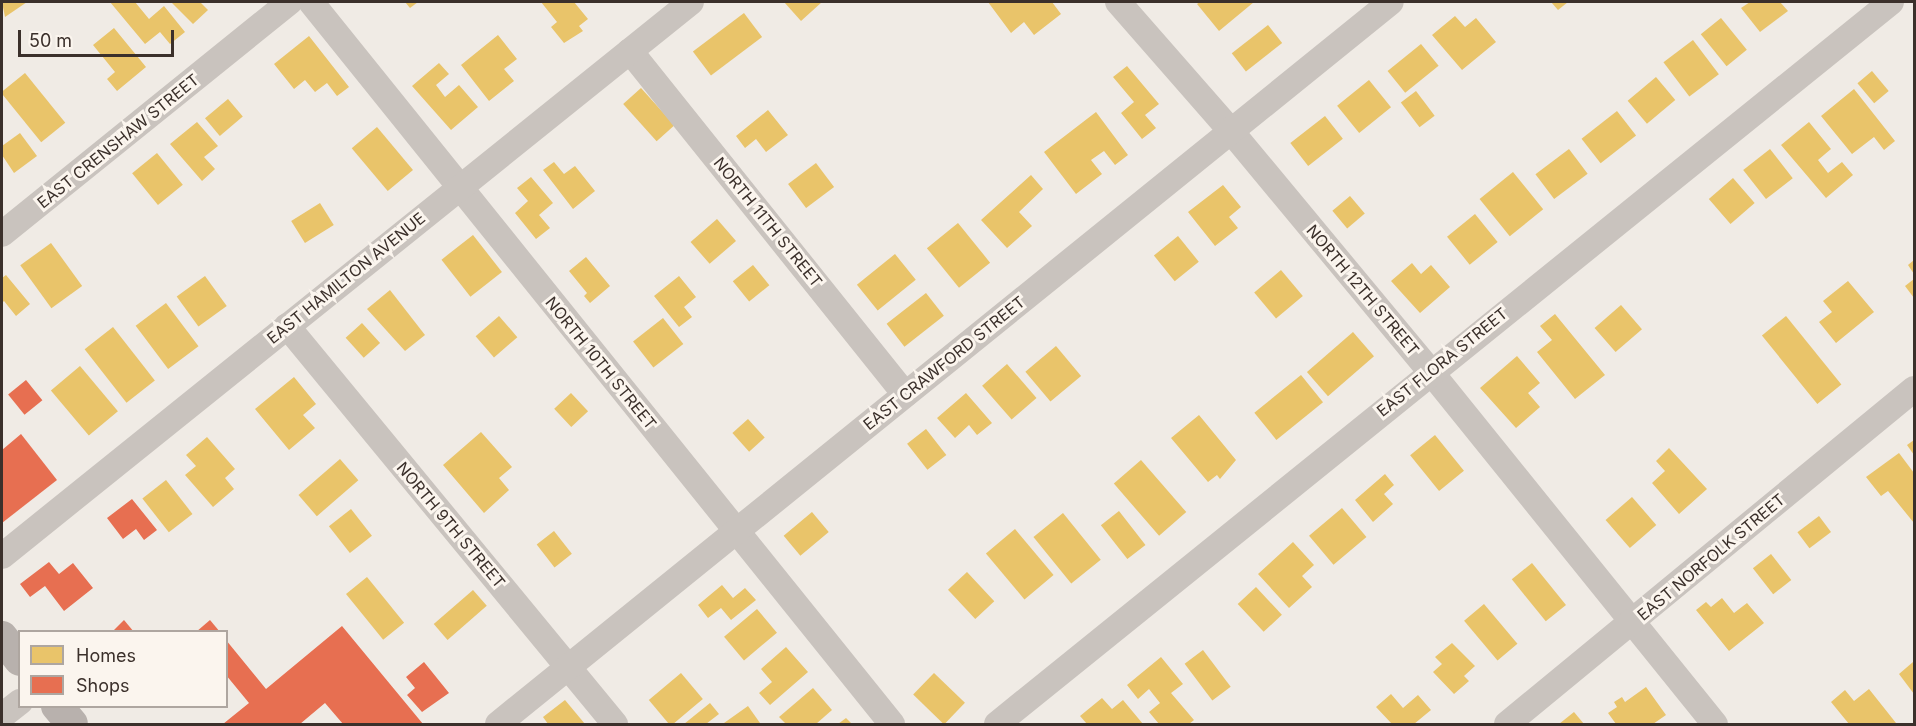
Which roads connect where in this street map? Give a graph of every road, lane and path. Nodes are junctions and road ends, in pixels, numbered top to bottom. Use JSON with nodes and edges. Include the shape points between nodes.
{"nodes":[{"id":1,"x":290,"y":2,"type":"edge"},
{"id":2,"x":311,"y":2,"type":"edge"},
{"id":3,"x":691,"y":2,"type":"edge"},
{"id":4,"x":1118,"y":2,"type":"edge"},
{"id":5,"x":1390,"y":2,"type":"edge"},
{"id":6,"x":1891,"y":2,"type":"edge"},
{"id":7,"x":630,"y":51,"type":"junction"},
{"id":8,"x":1230,"y":130,"type":"junction"},
{"id":9,"x":459,"y":186,"type":"junction"},
{"id":10,"x":2,"y":234,"type":"edge"},
{"id":11,"x":287,"y":326,"type":"junction"},
{"id":12,"x":1430,"y":371,"type":"junction"},
{"id":13,"x":1914,"y":389,"type":"edge"},
{"id":14,"x":905,"y":394,"type":"junction"},
{"id":15,"x":736,"y":531,"type":"junction"},
{"id":16,"x":2,"y":556,"type":"edge"},
{"id":17,"x":1632,"y":622,"type":"junction"},
{"id":18,"x":2,"y":637,"type":"edge"},
{"id":19,"x":18,"y":657,"type":"edge"},
{"id":20,"x":569,"y":667,"type":"junction"},
{"id":21,"x":18,"y":704,"type":"edge"},
{"id":22,"x":59,"y":708,"type":"edge"},
{"id":23,"x":2,"y":716,"type":"edge"},
{"id":24,"x":72,"y":724,"type":"edge"},
{"id":25,"x":498,"y":724,"type":"edge"},
{"id":26,"x":615,"y":724,"type":"edge"},
{"id":27,"x":892,"y":724,"type":"edge"},
{"id":28,"x":996,"y":724,"type":"edge"},
{"id":29,"x":1507,"y":724,"type":"edge"},
{"id":30,"x":1715,"y":724,"type":"edge"}],
"edges":[{"from":1,"to":10,"type":"street","name":"EAST CRENSHAW STREET"},
{"from":2,"to":9,"type":"street","name":"NORTH 10TH STREET"},
{"from":3,"to":7,"type":"street","name":"EAST HAMILTON AVENUE"},
{"from":4,"to":8,"type":"street","name":"NORTH 12TH STREET"},
{"from":5,"to":8,"type":"street","name":"EAST CRAWFORD STREET"},
{"from":6,"to":12,"type":"street","name":"EAST FLORA STREET"},
{"from":7,"to":9,"type":"street","name":"EAST HAMILTON AVENUE"},
{"from":7,"to":14,"type":"street","name":"NORTH 11TH STREET"},
{"from":8,"to":12,"type":"street","name":"NORTH 12TH STREET"},
{"from":8,"to":14,"type":"street","name":"EAST CRAWFORD STREET"},
{"from":9,"to":11,"type":"street","name":"EAST HAMILTON AVENUE"},
{"from":9,"to":15,"type":"street","name":"NORTH 10TH STREET"},
{"from":11,"to":16,"type":"street","name":"EAST HAMILTON AVENUE"},
{"from":11,"to":20,"type":"street","name":"NORTH 9TH STREET"},
{"from":12,"to":17,"type":"street","name":"NORTH 12TH STREET"},
{"from":12,"to":28,"type":"street","name":"EAST FLORA STREET"},
{"from":13,"to":17,"type":"street","name":"EAST NORFOLK STREET"},
{"from":14,"to":15,"type":"street","name":"EAST CRAWFORD STREET"},
{"from":15,"to":20,"type":"street","name":"EAST CRAWFORD STREET"},
{"from":15,"to":27,"type":"street","name":"NORTH 10TH STREET"},
{"from":17,"to":29,"type":"street","name":"EAST NORFOLK STREET"},
{"from":17,"to":30,"type":"street","name":"NORTH 12TH STREET"},
{"from":18,"to":19,"type":"main road"},
{"from":20,"to":25,"type":"street","name":"EAST CRAWFORD STREET"},
{"from":20,"to":26,"type":"street","name":"NORTH 9TH STREET"},
{"from":21,"to":23,"type":"street"},
{"from":22,"to":24,"type":"main road"}]}
